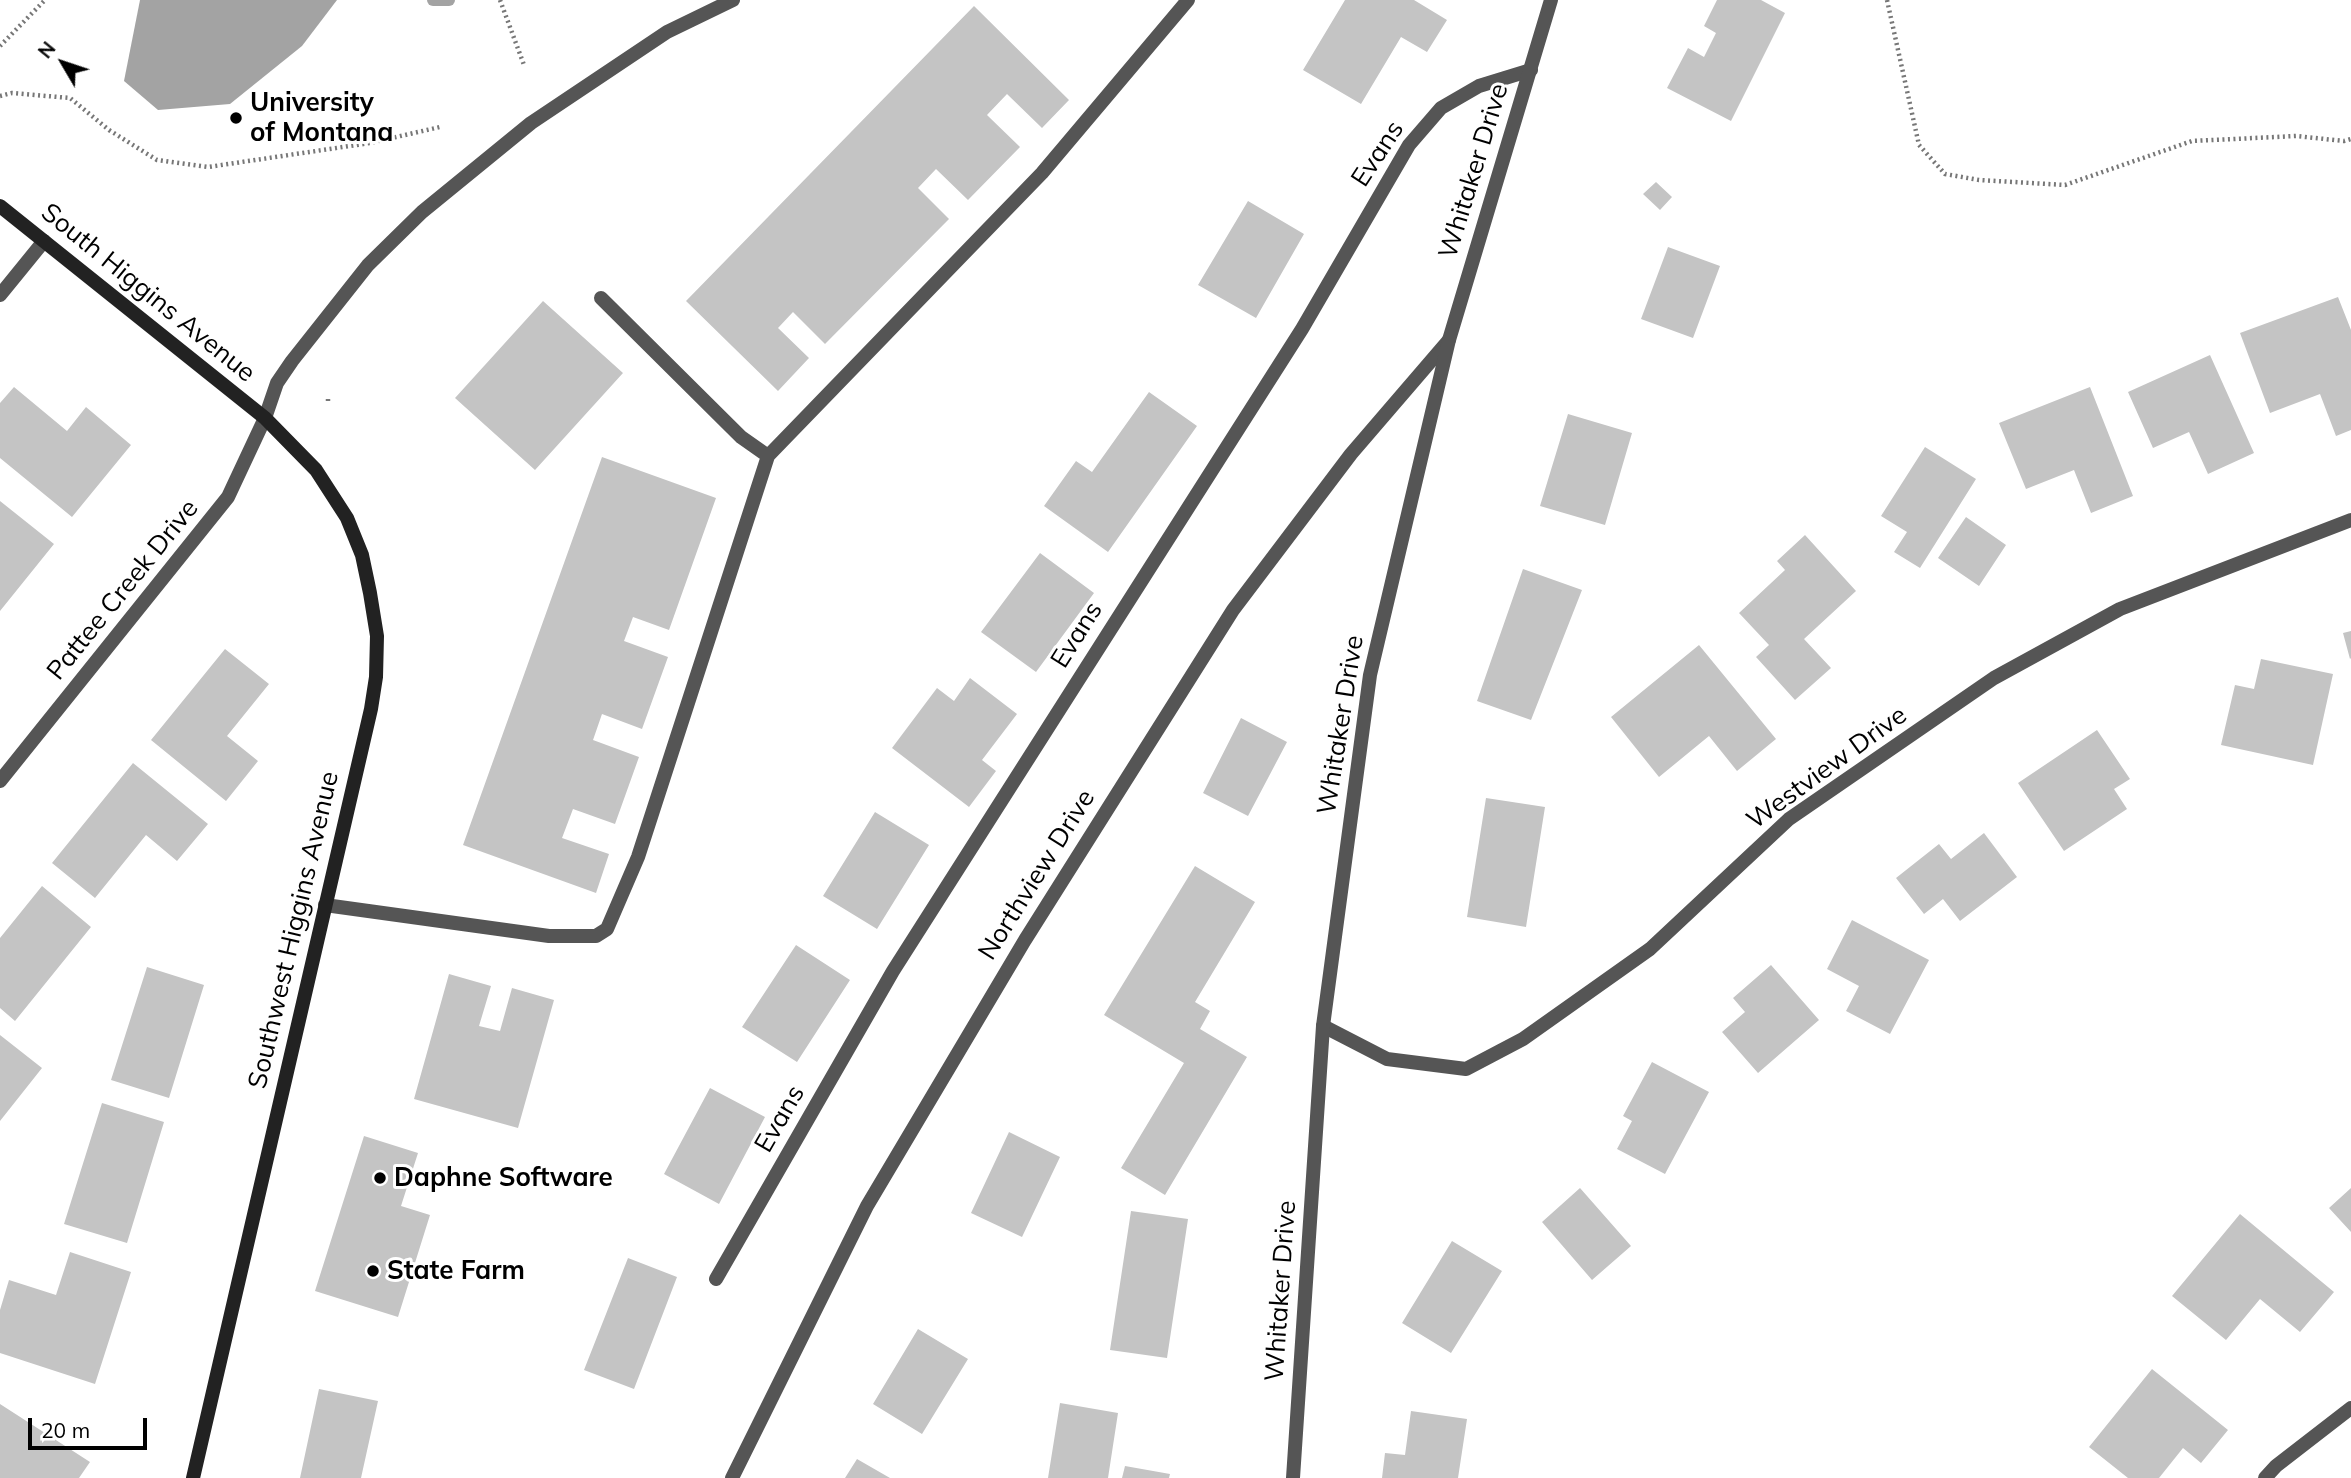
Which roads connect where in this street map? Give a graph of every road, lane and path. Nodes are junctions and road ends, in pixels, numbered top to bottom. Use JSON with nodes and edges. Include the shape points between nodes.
{"nodes":[{"id":1,"x":45,"y":0,"type":"edge"},
{"id":2,"x":500,"y":0,"type":"edge"},
{"id":3,"x":733,"y":0,"type":"edge"},
{"id":4,"x":1188,"y":0,"type":"edge"},
{"id":5,"x":1551,"y":0,"type":"edge"},
{"id":6,"x":1887,"y":0,"type":"edge"},
{"id":7,"x":0,"y":47,"type":"edge"},
{"id":8,"x":524,"y":65,"type":"dead end"},
{"id":9,"x":1531,"y":70,"type":"junction"},
{"id":10,"x":0,"y":96,"type":"edge"},
{"id":11,"x":440,"y":127,"type":"dead end"},
{"id":12,"x":2351,"y":139,"type":"edge"},
{"id":13,"x":0,"y":206,"type":"edge"},
{"id":14,"x":44,"y":241,"type":"junction"},
{"id":15,"x":0,"y":295,"type":"edge"},
{"id":16,"x":601,"y":298,"type":"dead end"},
{"id":17,"x":1449,"y":340,"type":"junction"},
{"id":18,"x":265,"y":418,"type":"junction"},
{"id":19,"x":768,"y":456,"type":"junction"},
{"id":20,"x":2351,"y":520,"type":"edge"},
{"id":21,"x":0,"y":781,"type":"edge"},
{"id":22,"x":325,"y":905,"type":"junction"},
{"id":23,"x":1323,"y":1026,"type":"junction"},
{"id":24,"x":716,"y":1279,"type":"dead end"},
{"id":25,"x":2351,"y":1408,"type":"edge"},
{"id":26,"x":193,"y":1478,"type":"edge"},
{"id":27,"x":732,"y":1478,"type":"edge"},
{"id":28,"x":1293,"y":1478,"type":"edge"},
{"id":29,"x":2265,"y":1478,"type":"edge"}],
"edges":[{"from":1,"to":7,"type":"path"},
{"from":2,"to":8,"type":"path"},
{"from":3,"to":18,"type":"street","name":"Pattee Creek Drive","via":[[667,32],[531,123],[422,212],[368,265],[292,361],[277,383]]},
{"from":4,"to":19,"type":"street","via":[[1042,173]]},
{"from":5,"to":9,"type":"street","name":"Whitaker Drive"},
{"from":6,"to":12,"type":"path","via":[[1919,145],[1945,174],[2065,185],[2192,141],[2296,136]]},
{"from":9,"to":17,"type":"street","name":"Whitaker Drive"},
{"from":9,"to":24,"type":"street","name":"Evans","via":[[1479,86],[1441,108],[1409,145],[1302,329],[893,971]]},
{"from":10,"to":11,"type":"path","via":[[70,98],[157,160],[208,167],[370,143]]},
{"from":13,"to":14,"type":"main road","name":"South Higgins Avenue"},
{"from":14,"to":15,"type":"street"},
{"from":14,"to":18,"type":"main road","name":"South Higgins Avenue"},
{"from":16,"to":19,"type":"street","via":[[741,437]]},
{"from":17,"to":23,"type":"street","name":"Whitaker Drive","via":[[1370,675]]},
{"from":17,"to":27,"type":"street","name":"Northview Drive","via":[[1351,454],[1233,610],[1188,681],[1025,940],[867,1206]]},
{"from":18,"to":21,"type":"street","name":"Pattee Creek Drive","via":[[234,488],[221,506]]},
{"from":18,"to":22,"type":"main road","name":"Southwest Higgins Avenue","via":[[316,470],[347,518],[362,555],[377,636],[371,709]]},
{"from":19,"to":22,"type":"street","via":[[638,857],[607,929],[596,936],[549,936]]},
{"from":20,"to":23,"type":"street","name":"Westview Drive","via":[[2120,609],[1994,678],[1789,819],[1650,949],[1523,1039],[1466,1069],[1387,1059]]},
{"from":22,"to":26,"type":"main road","name":"Southwest Higgins Avenue"},
{"from":23,"to":28,"type":"street","name":"Whitaker Drive"},
{"from":25,"to":29,"type":"street"}]}
